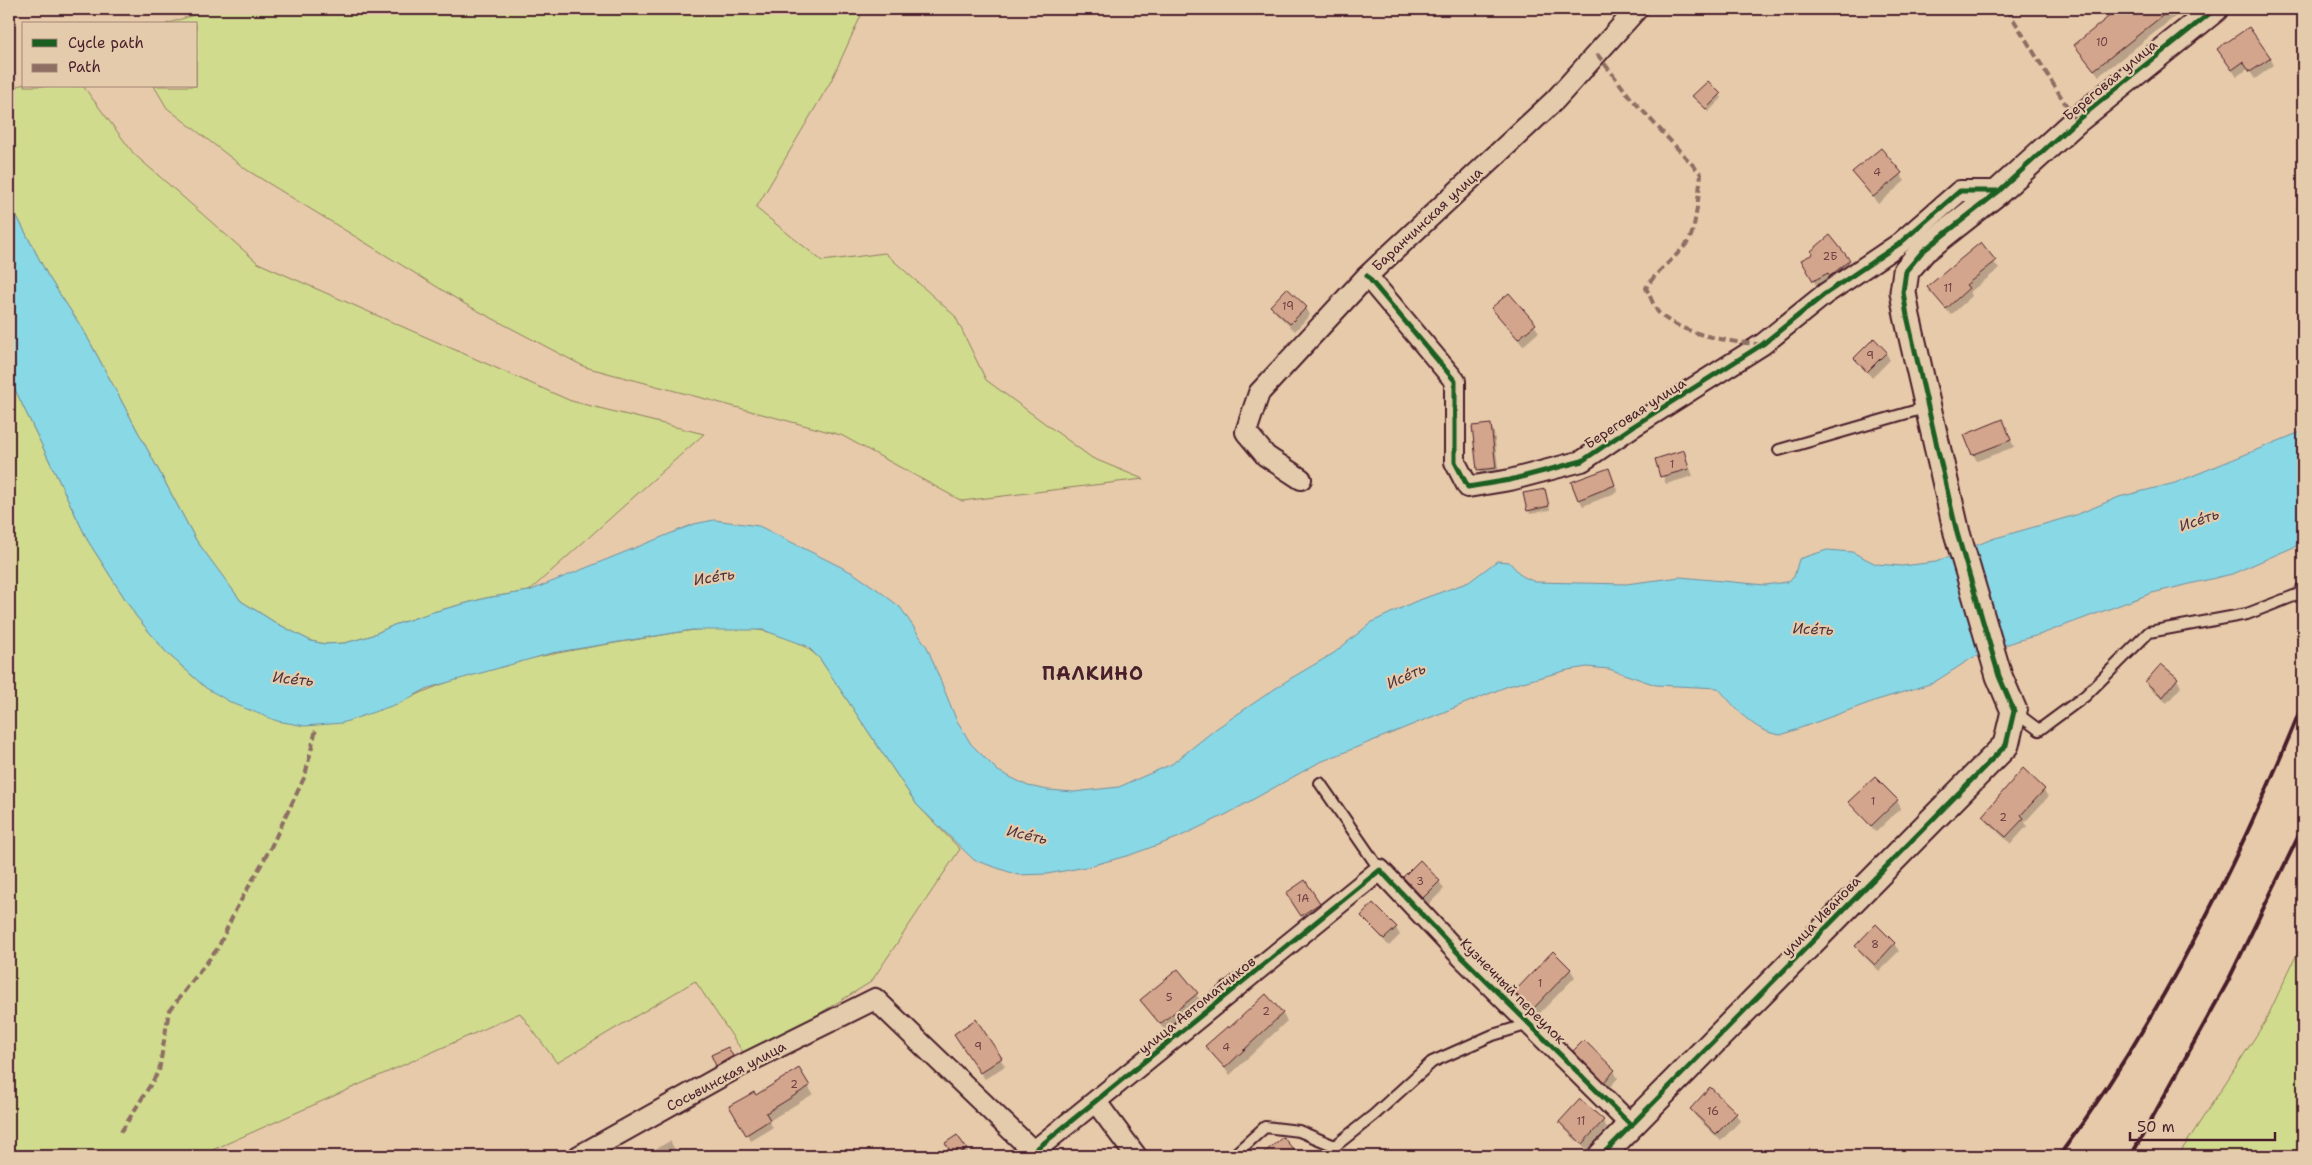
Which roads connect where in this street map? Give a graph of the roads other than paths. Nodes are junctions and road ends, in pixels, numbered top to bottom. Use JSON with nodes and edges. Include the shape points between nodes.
{"nodes":[{"id":1,"x":1637,"y":9,"type":"edge"},
{"id":2,"x":2215,"y":9,"type":"edge"},
{"id":3,"x":1999,"y":191,"type":"junction"},
{"id":4,"x":1367,"y":276,"type":"junction"},
{"id":5,"x":1930,"y":406,"type":"junction"},
{"id":6,"x":1779,"y":450,"type":"dead end"},
{"id":7,"x":1302,"y":479,"type":"dead end"},
{"id":8,"x":2303,"y":587,"type":"edge"},
{"id":9,"x":2014,"y":711,"type":"junction"},
{"id":10,"x":1320,"y":783,"type":"dead end"},
{"id":11,"x":1380,"y":870,"type":"junction"},
{"id":12,"x":1529,"y":1024,"type":"junction"},
{"id":13,"x":1096,"y":1102,"type":"junction"},
{"id":14,"x":1632,"y":1126,"type":"junction"},
{"id":15,"x":1031,"y":1154,"type":"edge"},
{"id":16,"x":579,"y":1156,"type":"edge"},
{"id":17,"x":1136,"y":1156,"type":"edge"},
{"id":18,"x":1233,"y":1156,"type":"edge"},
{"id":19,"x":1601,"y":1156,"type":"edge"}],
"edges":[{"from":1,"to":4,"type":"street","name":"Баранчинская улица","via":[[1555,100]]},
{"from":2,"to":3,"type":"street","name":"Береговая улица","via":[[2076,121]]},
{"from":3,"to":4,"type":"street","name":"Береговая улица","via":[[1960,191],[1899,244],[1825,294],[1763,344],[1582,461],[1510,480],[1468,487],[1455,462],[1455,381]]},
{"from":3,"to":5,"type":"street","name":"Береговая улица","via":[[1922,251],[1906,272],[1903,292],[1907,316]]},
{"from":4,"to":7,"type":"street","name":"Баранчинская улица","via":[[1258,393],[1246,432],[1266,456]]},
{"from":5,"to":6,"type":"lane"},
{"from":5,"to":9,"type":"street","name":"Береговая улица","via":[[1957,533],[1999,676]]},
{"from":8,"to":9,"type":"lane","via":[[2299,594],[2248,614],[2150,632],[2085,696],[2039,730]]},
{"from":9,"to":14,"type":"street","name":"улица Иванова","via":[[2006,745]]},
{"from":10,"to":11,"type":"lane"},
{"from":11,"to":12,"type":"street","name":"Кузнечный переулок"},
{"from":11,"to":13,"type":"street","name":"улица Автоматчиков"},
{"from":12,"to":14,"type":"street","name":"Кузнечный переулок"},
{"from":12,"to":18,"type":"lane","via":[[1493,1035],[1432,1062],[1335,1146],[1299,1131],[1264,1127]]},
{"from":13,"to":15,"type":"street","name":"улица Автоматчиков"},
{"from":13,"to":17,"type":"street"},
{"from":14,"to":19,"type":"street","name":"улица Иванова"},
{"from":15,"to":16,"type":"street","name":"Сосьвинская улица","via":[[875,999],[738,1068]]}]}
